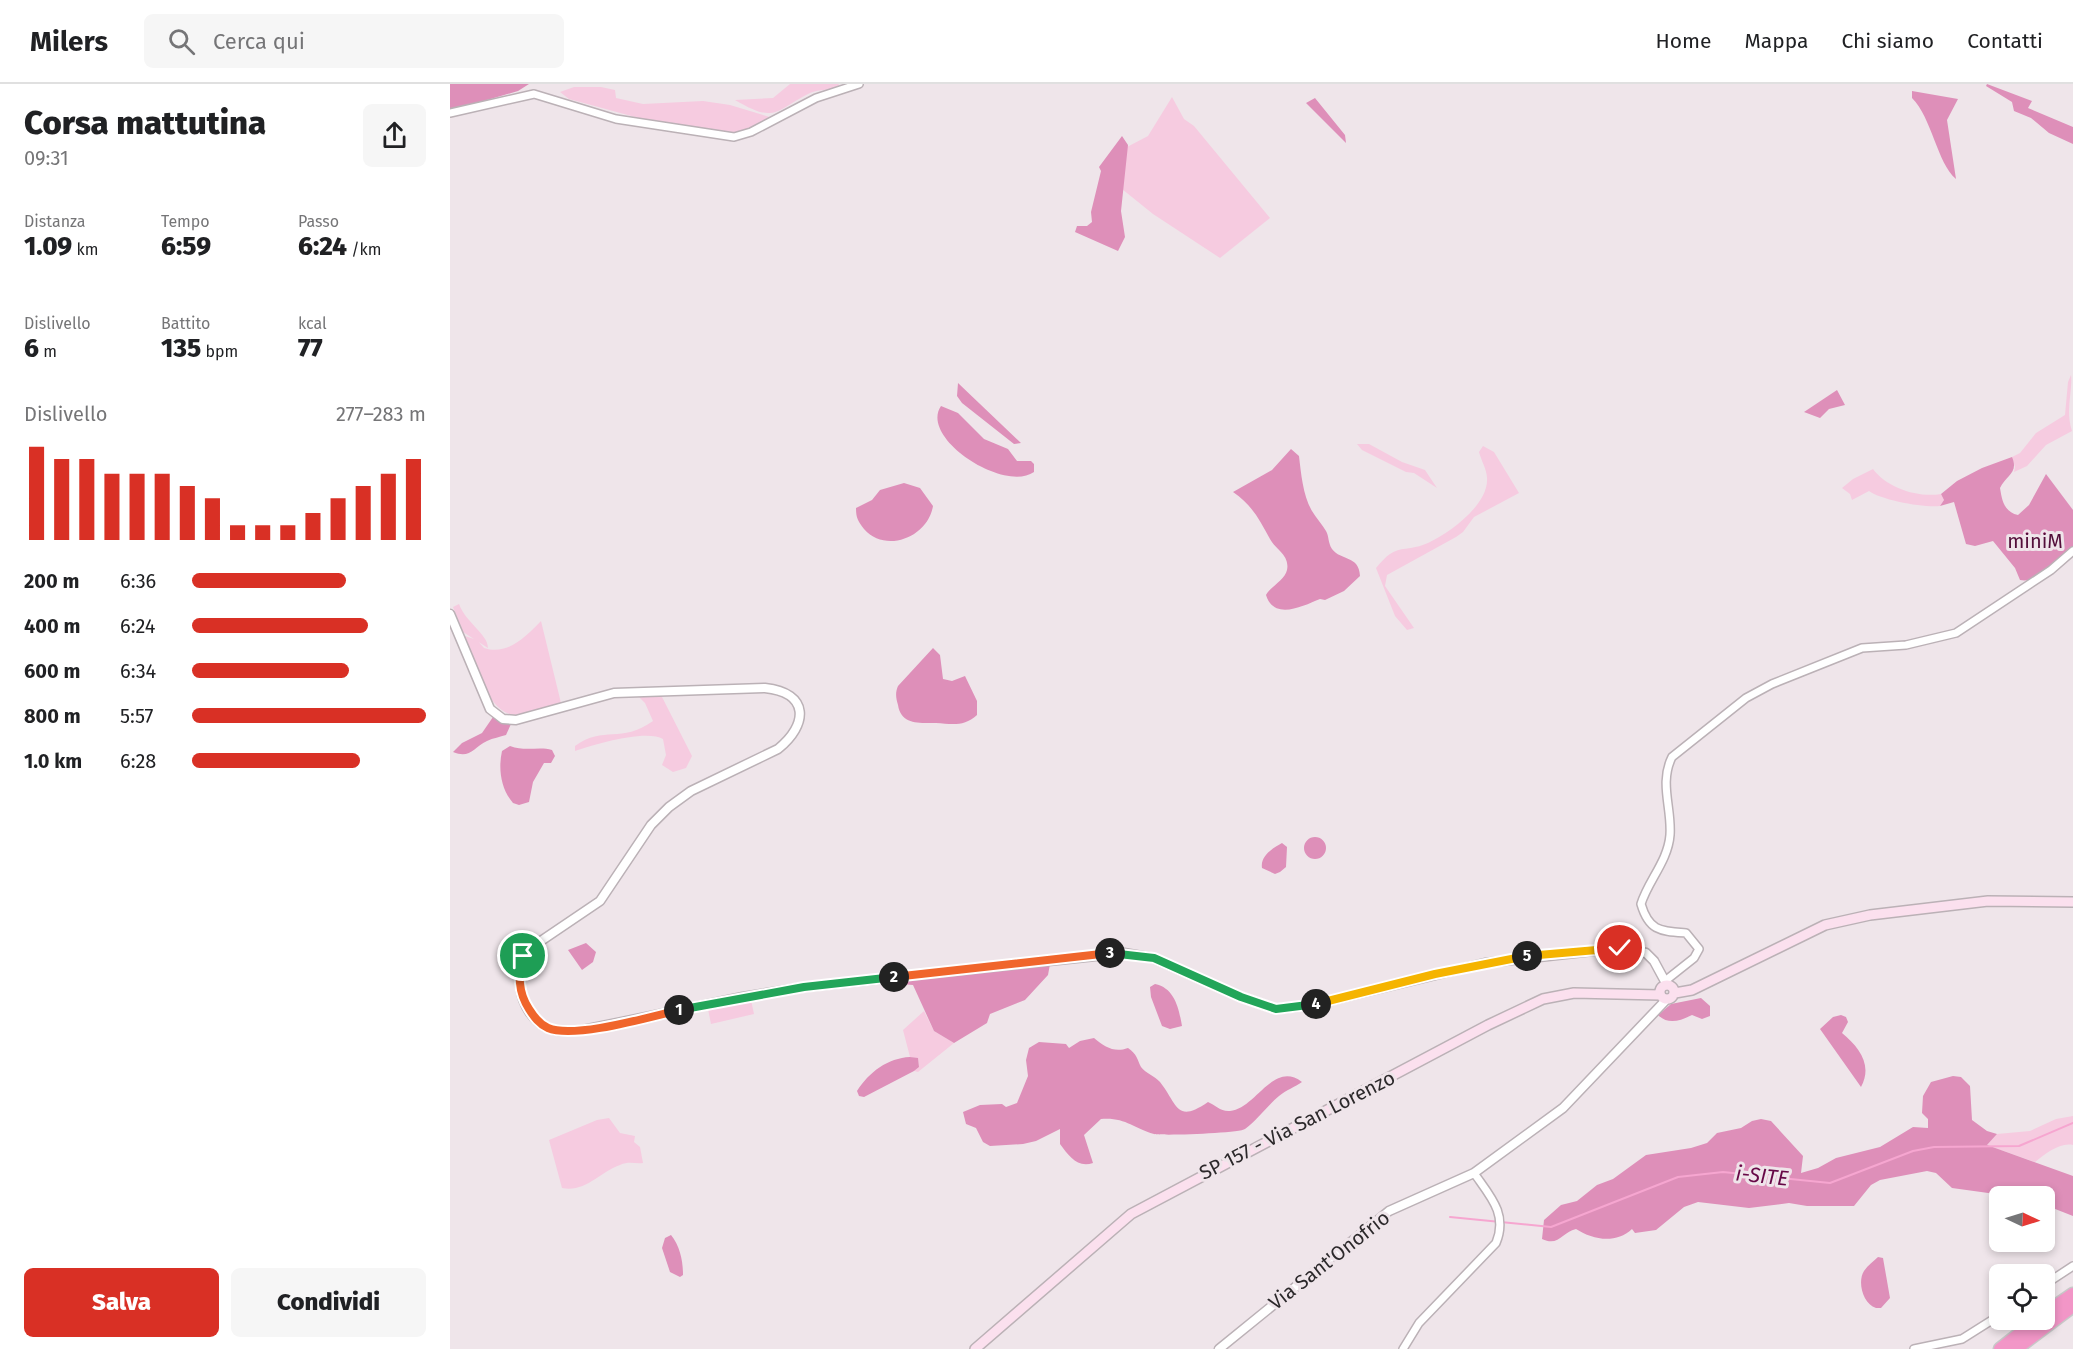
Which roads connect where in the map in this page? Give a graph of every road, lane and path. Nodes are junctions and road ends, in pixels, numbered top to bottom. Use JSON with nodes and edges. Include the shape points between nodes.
{"nodes":[{"id":1,"x":859,"y":84,"type":"edge"},
{"id":2,"x":450,"y":112,"type":"edge"},
{"id":3,"x":2073,"y":551,"type":"edge"},
{"id":4,"x":450,"y":614,"type":"edge"},
{"id":5,"x":2073,"y":902,"type":"edge"},
{"id":6,"x":1666,"y":983,"type":"junction"},
{"id":7,"x":1675,"y":993,"type":"junction"},
{"id":8,"x":1663,"y":997,"type":"junction"},
{"id":9,"x":1474,"y":1173,"type":"junction"},
{"id":10,"x":2073,"y":1266,"type":"edge"},
{"id":11,"x":2055,"y":1278,"type":"edge"},
{"id":12,"x":2073,"y":1294,"type":"edge"},
{"id":13,"x":2055,"y":1306,"type":"edge"},
{"id":14,"x":2073,"y":1306,"type":"edge"},
{"id":15,"x":1989,"y":1322,"type":"edge"},
{"id":16,"x":2024,"y":1330,"type":"edge"},
{"id":17,"x":975,"y":1349,"type":"edge"},
{"id":18,"x":1219,"y":1349,"type":"edge"},
{"id":19,"x":1403,"y":1349,"type":"edge"},
{"id":20,"x":1914,"y":1349,"type":"edge"},
{"id":21,"x":2000,"y":1349,"type":"edge"},
{"id":22,"x":2016,"y":1349,"type":"edge"}],
"edges":[{"from":1,"to":2,"type":"street","via":[[816,98],[734,137],[616,119],[534,94]]},
{"from":3,"to":6,"type":"street","via":[[1956,633],[1906,645],[1862,648],[1772,684],[1746,698],[1672,757],[1665,782],[1670,837],[1641,904],[1646,920],[1653,926],[1686,933],[1699,949]]},
{"from":4,"to":6,"type":"street","via":[[486,702],[503,719],[516,720],[614,693],[765,688],[787,694],[799,710],[800,722],[789,741],[691,790],[669,807],[651,825],[600,901],[523,956],[519,973],[521,992],[537,1022],[548,1029],[583,1030],[804,987],[1110,953],[1154,958],[1276,1009],[1312,1005],[1485,963],[1594,950],[1633,948],[1646,952]]},
{"from":5,"to":7,"type":"main road","via":[[1988,901],[1870,915],[1825,925],[1692,990]]},
{"from":6,"to":7,"type":"main road"},
{"from":6,"to":8,"type":"main road","via":[[1661,988]]},
{"from":7,"to":8,"type":"main road","via":[[1671,999]]},
{"from":8,"to":9,"type":"street","name":"Via Sant'Onofrio","via":[[1563,1108]]},
{"from":8,"to":17,"type":"main road","name":"SP 157 - Via San Lorenzo","via":[[1574,993],[1543,999],[1478,1030],[1131,1214]]},
{"from":9,"to":18,"type":"street","name":"Via Sant'Onofrio","via":[[1389,1211]]},
{"from":9,"to":19,"type":"street","via":[[1498,1208],[1500,1234],[1496,1243],[1419,1323]]},
{"from":10,"to":11,"type":"street"},
{"from":12,"to":13,"type":"highway"},
{"from":14,"to":22,"type":"highway"},
{"from":15,"to":20,"type":"street","via":[[1962,1339]]},
{"from":16,"to":21,"type":"highway"}]}
